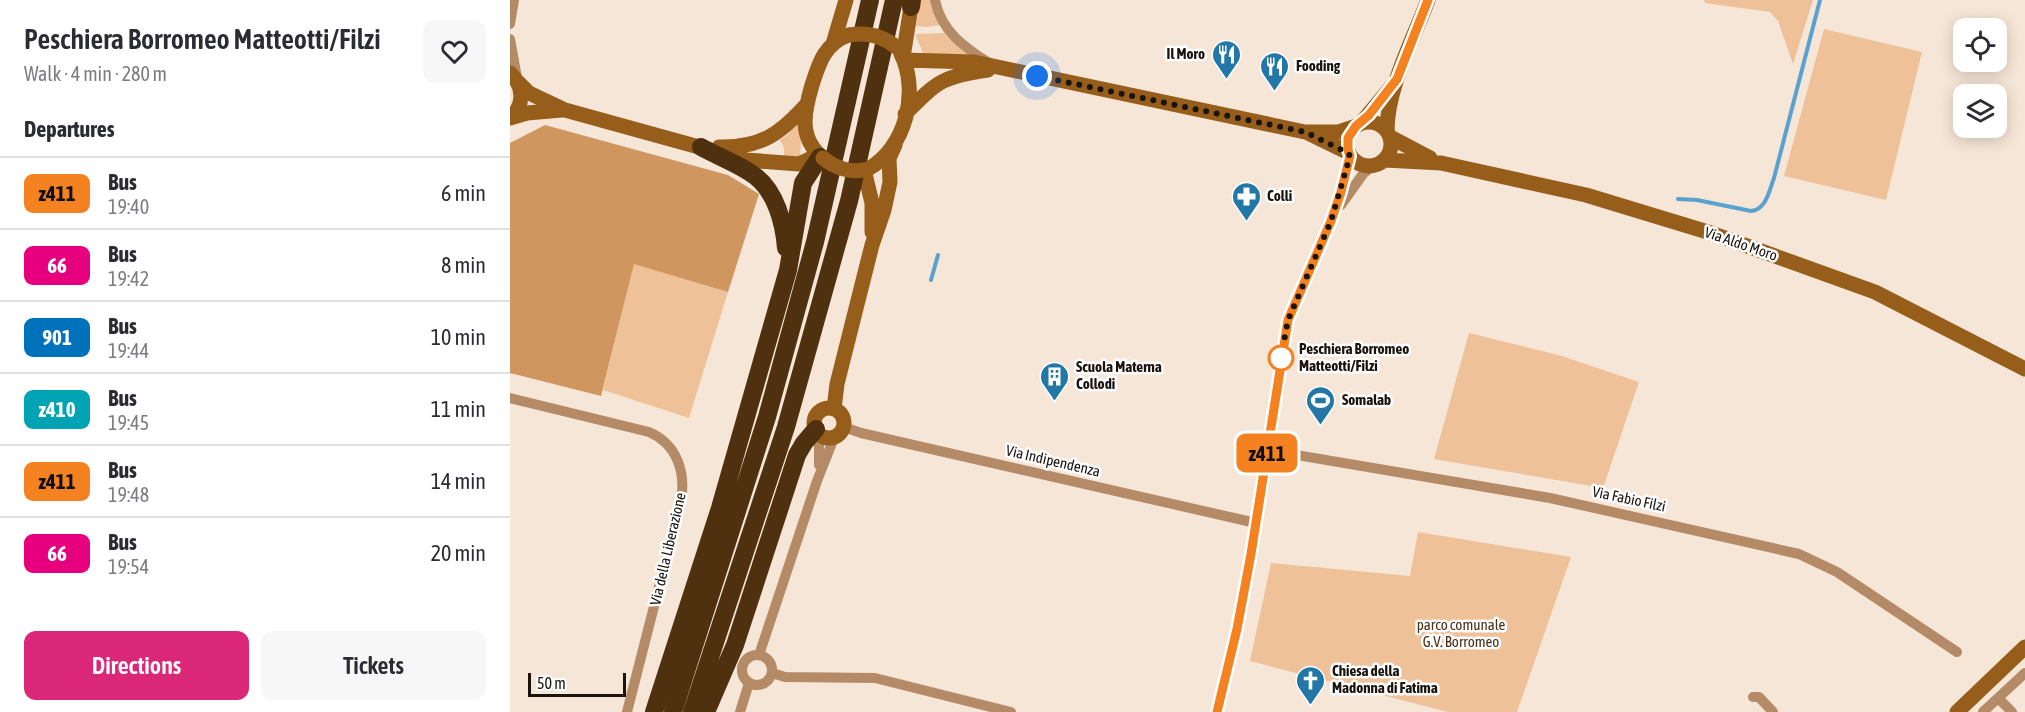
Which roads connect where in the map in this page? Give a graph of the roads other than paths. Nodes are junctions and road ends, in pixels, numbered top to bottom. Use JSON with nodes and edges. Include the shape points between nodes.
{"nodes":[{"id":1,"x":846,"y":0,"type":"edge"},
{"id":2,"x":870,"y":0,"type":"edge"},
{"id":3,"x":935,"y":0,"type":"edge"},
{"id":4,"x":1428,"y":0,"type":"edge"},
{"id":5,"x":907,"y":2,"type":"edge"},
{"id":6,"x":512,"y":6,"type":"edge"},
{"id":7,"x":510,"y":24,"type":"edge"},
{"id":8,"x":510,"y":39,"type":"edge"},
{"id":9,"x":833,"y":44,"type":"junction"},
{"id":10,"x":901,"y":55,"type":"junction"},
{"id":11,"x":1000,"y":68,"type":"junction"},
{"id":12,"x":514,"y":77,"type":"edge"},
{"id":13,"x":1397,"y":79,"type":"junction"},
{"id":14,"x":807,"y":104,"type":"junction"},
{"id":15,"x":565,"y":110,"type":"junction"},
{"id":16,"x":905,"y":114,"type":"junction"},
{"id":17,"x":510,"y":118,"type":"edge"},
{"id":18,"x":1359,"y":125,"type":"junction"},
{"id":19,"x":1305,"y":132,"type":"junction"},
{"id":20,"x":1389,"y":134,"type":"junction"},
{"id":21,"x":895,"y":145,"type":"junction"},
{"id":22,"x":700,"y":147,"type":"junction"},
{"id":23,"x":1349,"y":155,"type":"junction"},
{"id":24,"x":820,"y":157,"type":"junction"},
{"id":25,"x":1379,"y":163,"type":"junction"},
{"id":26,"x":1441,"y":163,"type":"junction"},
{"id":27,"x":863,"y":173,"type":"junction"},
{"id":28,"x":1331,"y":221,"type":"junction"},
{"id":29,"x":872,"y":245,"type":"junction"},
{"id":30,"x":788,"y":270,"type":"junction"},
{"id":31,"x":2025,"y":369,"type":"edge"},
{"id":32,"x":510,"y":398,"type":"edge"},
{"id":33,"x":829,"y":409,"type":"junction"},
{"id":34,"x":828,"y":432,"type":"junction"},
{"id":35,"x":1267,"y":450,"type":"junction"},
{"id":36,"x":1256,"y":523,"type":"junction"},
{"id":37,"x":2025,"y":647,"type":"edge"},
{"id":38,"x":1957,"y":652,"type":"dead end"},
{"id":39,"x":759,"y":655,"type":"junction"},
{"id":40,"x":772,"y":673,"type":"junction"},
{"id":41,"x":2025,"y":673,"type":"edge"},
{"id":42,"x":750,"y":683,"type":"junction"},
{"id":43,"x":1754,"y":697,"type":"dead end"},
{"id":44,"x":1998,"y":698,"type":"junction"},
{"id":45,"x":627,"y":712,"type":"edge"},
{"id":46,"x":654,"y":712,"type":"edge"},
{"id":47,"x":674,"y":712,"type":"edge"},
{"id":48,"x":692,"y":712,"type":"edge"},
{"id":49,"x":706,"y":712,"type":"edge"},
{"id":50,"x":740,"y":712,"type":"edge"},
{"id":51,"x":1011,"y":712,"type":"edge"},
{"id":52,"x":1217,"y":712,"type":"edge"},
{"id":53,"x":1773,"y":712,"type":"edge"},
{"id":54,"x":1957,"y":712,"type":"edge"},
{"id":55,"x":1983,"y":712,"type":"edge"},
{"id":56,"x":2012,"y":712,"type":"edge"}],
"edges":[{"from":1,"to":9,"type":"street"},
{"from":2,"to":47,"type":"highway","via":[[820,219],[767,417]]},
{"from":3,"to":11,"type":"street","via":[[951,34]]},
{"from":4,"to":13,"type":"street"},
{"from":5,"to":10,"type":"street"},
{"from":5,"to":48,"type":"highway","via":[[786,427]]},
{"from":6,"to":7,"type":"street"},
{"from":8,"to":12,"type":"street"},
{"from":9,"to":10,"type":"street","bridge":true,"via":[[849,35],[861,34],[886,40]]},
{"from":9,"to":14,"type":"street","via":[[818,66]]},
{"from":10,"to":11,"type":"street","via":[[924,62],[965,61]]},
{"from":10,"to":16,"type":"street","via":[[909,90]]},
{"from":11,"to":16,"type":"street","via":[[947,78]]},
{"from":11,"to":19,"type":"street"},
{"from":12,"to":15,"type":"street","via":[[530,93]]},
{"from":12,"to":17,"type":"street","via":[[521,89],[521,100]]},
{"from":13,"to":18,"type":"street"},
{"from":13,"to":20,"type":"street","via":[[1390,105]]},
{"from":14,"to":22,"type":"street","via":[[773,136],[762,141],[734,148]]},
{"from":14,"to":24,"type":"street","via":[[805,129]]},
{"from":15,"to":17,"type":"street"},
{"from":15,"to":22,"type":"street"},
{"from":16,"to":21,"type":"street"},
{"from":18,"to":19,"type":"street","via":[[1338,132]]},
{"from":18,"to":20,"type":"street","via":[[1376,123]]},
{"from":18,"to":23,"type":"street","via":[[1348,138]]},
{"from":19,"to":23,"type":"street"},
{"from":20,"to":25,"type":"street","via":[[1390,150]]},
{"from":20,"to":26,"type":"street","name":"Via Aldo Moro"},
{"from":21,"to":27,"type":"street"},
{"from":21,"to":29,"type":"street","via":[[889,158],[888,191]]},
{"from":22,"to":24,"type":"street","via":[[746,160],[790,164]]},
{"from":22,"to":30,"type":"highway","via":[[755,176],[764,186],[784,225]]},
{"from":23,"to":25,"type":"street","via":[[1362,164]]},
{"from":23,"to":28,"type":"street"},
{"from":24,"to":27,"type":"street","bridge":true,"via":[[837,167]]},
{"from":24,"to":30,"type":"highway","via":[[803,183]]},
{"from":25,"to":26,"type":"street","name":"Via Aldo Moro"},
{"from":25,"to":28,"type":"street","via":[[1355,183]]},
{"from":26,"to":31,"type":"street","name":"Via Aldo Moro","via":[[1586,195],[1721,237],[1875,292]]},
{"from":27,"to":29,"type":"street","via":[[872,203]]},
{"from":28,"to":35,"type":"street","via":[[1288,320]]},
{"from":29,"to":33,"type":"street"},
{"from":30,"to":46,"type":"highway","via":[[720,508]]},
{"from":32,"to":45,"type":"street","name":"Via della Liberazione","via":[[649,432],[664,440],[679,462],[683,476],[681,501]]},
{"from":33,"to":34,"type":"street","via":[[815,418]]},
{"from":33,"to":34,"type":"street","via":[[841,414],[845,422]]},
{"from":34,"to":36,"type":"street","name":"Via Indipendenza","via":[[873,436]]},
{"from":34,"to":39,"type":"street","via":[[817,481]]},
{"from":34,"to":49,"type":"highway","via":[[804,443],[797,455],[735,645]]},
{"from":35,"to":36,"type":"street"},
{"from":35,"to":38,"type":"street","name":"Via Fabio Filzi","via":[[1550,498],[1799,554],[1837,572]]},
{"from":36,"to":52,"type":"street"},
{"from":37,"to":54,"type":"street"},
{"from":39,"to":40,"type":"street","via":[[769,661]]},
{"from":39,"to":42,"type":"street","via":[[748,658],[742,667]]},
{"from":40,"to":42,"type":"street","via":[[763,684]]},
{"from":40,"to":51,"type":"street","via":[[785,677],[874,678]]},
{"from":41,"to":44,"type":"street"},
{"from":42,"to":50,"type":"street"},
{"from":43,"to":53,"type":"street"},
{"from":44,"to":55,"type":"street"},
{"from":44,"to":56,"type":"street"}]}
